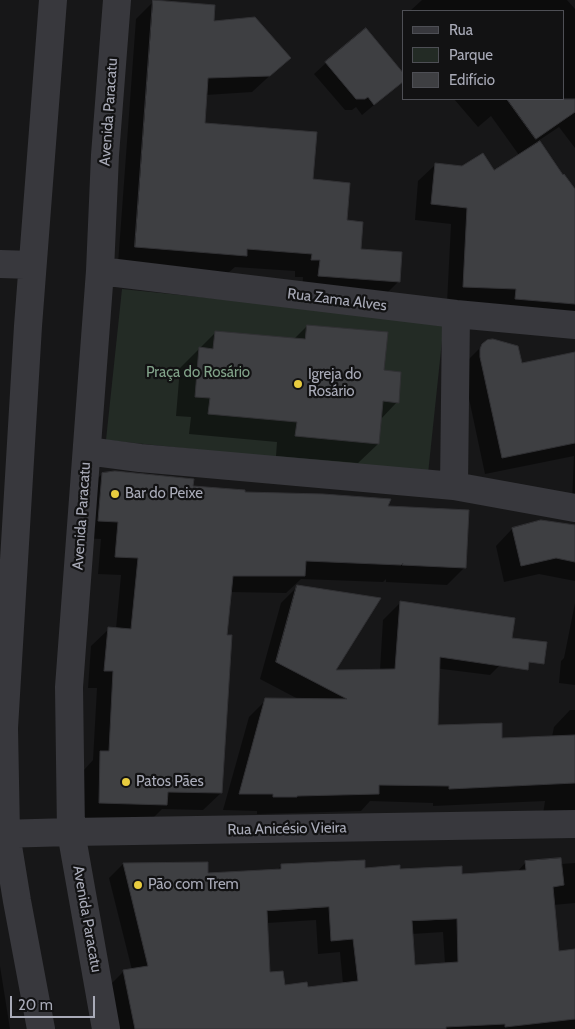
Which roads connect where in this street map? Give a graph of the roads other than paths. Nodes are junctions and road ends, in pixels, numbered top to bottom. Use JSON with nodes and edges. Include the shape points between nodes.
{"nodes":[{"id":1,"x":53,"y":0,"type":"edge"},
{"id":2,"x":118,"y":0,"type":"edge"},
{"id":3,"x":0,"y":264,"type":"edge"},
{"id":4,"x":32,"y":265,"type":"junction"},
{"id":5,"x":100,"y":271,"type":"junction"},
{"id":6,"x":456,"y":314,"type":"junction"},
{"id":7,"x":575,"y":325,"type":"edge"},
{"id":8,"x":87,"y":451,"type":"junction"},
{"id":9,"x":454,"y":486,"type":"junction"},
{"id":10,"x":575,"y":508,"type":"edge"},
{"id":11,"x":575,"y":824,"type":"edge"},
{"id":12,"x":71,"y":832,"type":"junction"},
{"id":13,"x":3,"y":834,"type":"edge"},
{"id":14,"x":41,"y":1029,"type":"edge"},
{"id":15,"x":106,"y":1029,"type":"edge"}],
"edges":[{"from":1,"to":4,"type":"street"},
{"from":2,"to":5,"type":"street","name":"Avenida Paracatu"},
{"from":3,"to":4,"type":"street"},
{"from":4,"to":13,"type":"street","via":[[4,728]]},
{"from":5,"to":6,"type":"street","name":"Rua Zama Alves"},
{"from":5,"to":8,"type":"street","name":"Avenida Paracatu"},
{"from":6,"to":7,"type":"street","name":"Rua Zama Alves"},
{"from":6,"to":9,"type":"street"},
{"from":8,"to":9,"type":"street"},
{"from":8,"to":12,"type":"street","name":"Avenida Paracatu","via":[[69,686]]},
{"from":9,"to":10,"type":"street"},
{"from":11,"to":12,"type":"street","name":"Rua Anicésio Vieira"},
{"from":12,"to":13,"type":"street","name":"Rua Anicésio Vieira"},
{"from":12,"to":15,"type":"street","name":"Avenida Paracatu"},
{"from":13,"to":14,"type":"street"}]}
